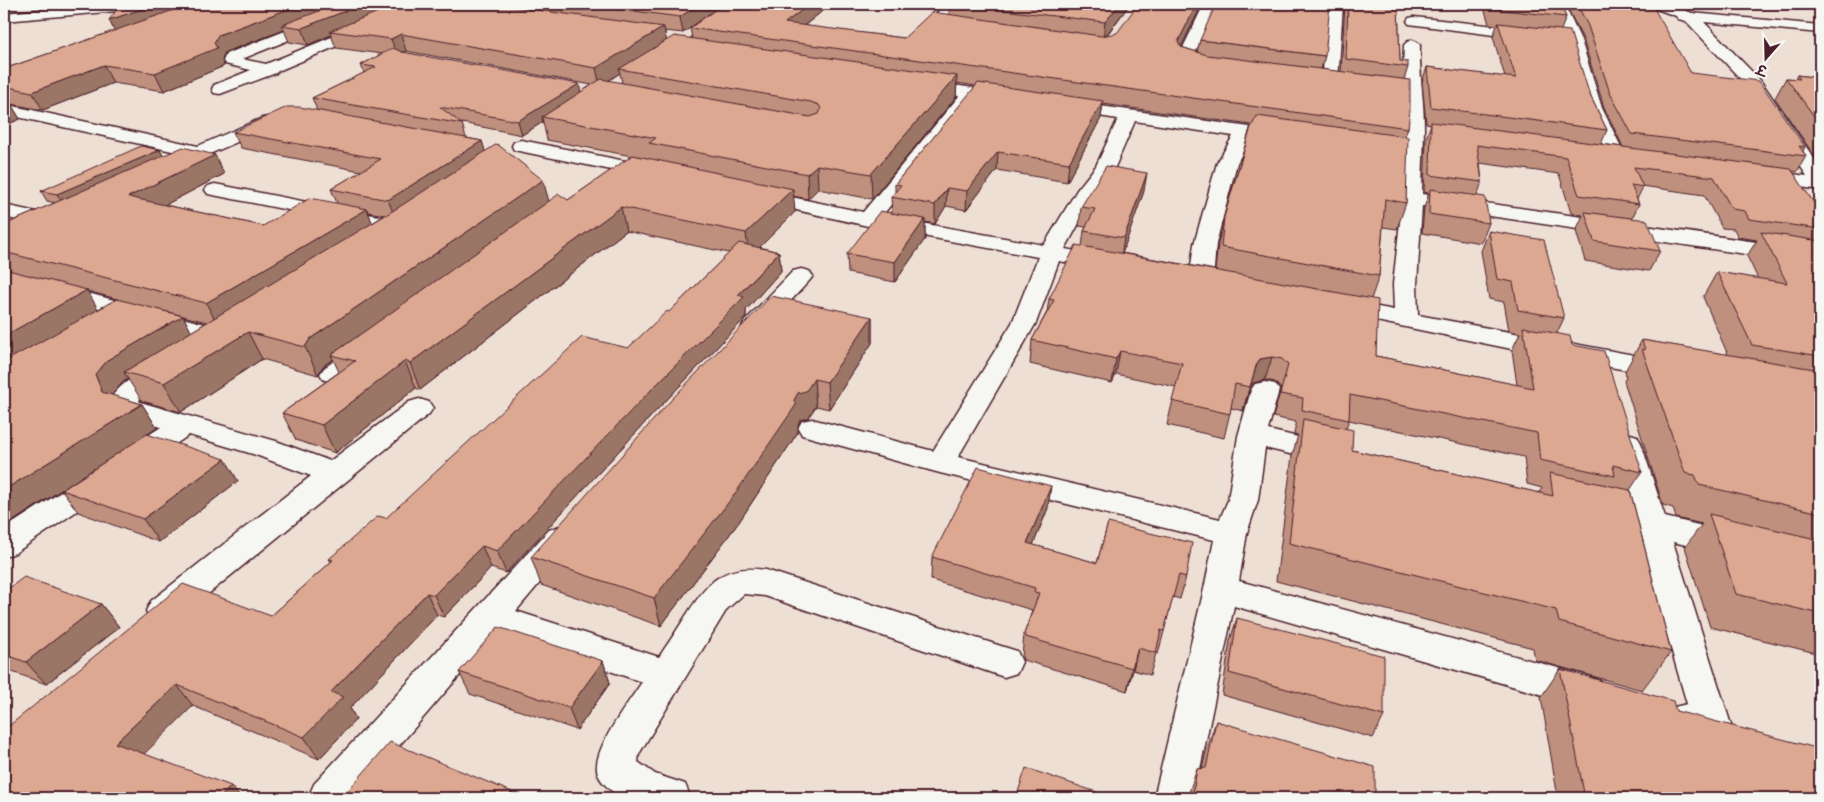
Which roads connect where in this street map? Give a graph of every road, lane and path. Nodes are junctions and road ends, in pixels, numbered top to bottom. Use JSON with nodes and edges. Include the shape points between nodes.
{"nodes":[{"id":1,"x":152,"y":4,"type":"edge"},
{"id":2,"x":366,"y":4,"type":"edge"},
{"id":3,"x":424,"y":4,"type":"edge"},
{"id":4,"x":951,"y":4,"type":"edge"},
{"id":5,"x":1211,"y":4,"type":"edge"},
{"id":6,"x":1336,"y":4,"type":"edge"},
{"id":7,"x":1557,"y":4,"type":"edge"},
{"id":8,"x":1734,"y":7,"type":"dead end"},
{"id":9,"x":1650,"y":8,"type":"edge"},
{"id":10,"x":1760,"y":10,"type":"dead end"},
{"id":11,"x":4,"y":17,"type":"edge"},
{"id":12,"x":1691,"y":17,"type":"junction"},
{"id":13,"x":1414,"y":21,"type":"dead end"},
{"id":14,"x":1783,"y":26,"type":"junction"},
{"id":15,"x":1817,"y":30,"type":"edge"},
{"id":16,"x":975,"y":31,"type":"edge"},
{"id":17,"x":1573,"y":40,"type":"junction"},
{"id":18,"x":1820,"y":40,"type":"edge"},
{"id":19,"x":1412,"y":45,"type":"dead end"},
{"id":20,"x":1223,"y":68,"type":"edge"},
{"id":21,"x":270,"y":70,"type":"junction"},
{"id":22,"x":1311,"y":80,"type":"edge"},
{"id":23,"x":1330,"y":82,"type":"junction"},
{"id":24,"x":907,"y":84,"type":"edge"},
{"id":25,"x":220,"y":89,"type":"dead end"},
{"id":26,"x":972,"y":92,"type":"junction"},
{"id":27,"x":1414,"y":93,"type":"junction"},
{"id":28,"x":1021,"y":100,"type":"edge"},
{"id":29,"x":1050,"y":104,"type":"edge"},
{"id":30,"x":4,"y":109,"type":"edge"},
{"id":31,"x":285,"y":116,"type":"edge"},
{"id":32,"x":1128,"y":116,"type":"junction"},
{"id":33,"x":548,"y":128,"type":"edge"},
{"id":34,"x":1415,"y":129,"type":"junction"},
{"id":35,"x":1434,"y":132,"type":"edge"},
{"id":36,"x":1244,"y":133,"type":"junction"},
{"id":37,"x":1303,"y":141,"type":"edge"},
{"id":38,"x":1353,"y":148,"type":"edge"},
{"id":39,"x":200,"y":152,"type":"junction"},
{"id":40,"x":1597,"y":154,"type":"edge"},
{"id":41,"x":1412,"y":156,"type":"junction"},
{"id":42,"x":619,"y":166,"type":"junction"},
{"id":43,"x":155,"y":172,"type":"edge"},
{"id":44,"x":1747,"y":174,"type":"edge"},
{"id":45,"x":674,"y":177,"type":"edge"},
{"id":46,"x":597,"y":182,"type":"edge"},
{"id":47,"x":1820,"y":182,"type":"edge"},
{"id":48,"x":215,"y":190,"type":"dead end"},
{"id":49,"x":737,"y":191,"type":"edge"},
{"id":50,"x":1410,"y":198,"type":"junction"},
{"id":51,"x":422,"y":210,"type":"edge"},
{"id":52,"x":4,"y":212,"type":"edge"},
{"id":53,"x":868,"y":220,"type":"junction"},
{"id":54,"x":399,"y":226,"type":"junction"},
{"id":55,"x":21,"y":234,"type":"edge"},
{"id":56,"x":368,"y":245,"type":"edge"},
{"id":57,"x":1051,"y":253,"type":"junction"},
{"id":58,"x":1820,"y":258,"type":"edge"},
{"id":59,"x":1126,"y":267,"type":"edge"},
{"id":60,"x":801,"y":276,"type":"dead end"},
{"id":61,"x":1201,"y":281,"type":"edge"},
{"id":62,"x":10,"y":285,"type":"edge"},
{"id":63,"x":1318,"y":303,"type":"edge"},
{"id":64,"x":127,"y":310,"type":"junction"},
{"id":65,"x":1406,"y":320,"type":"junction"},
{"id":66,"x":247,"y":321,"type":"edge"},
{"id":67,"x":102,"y":324,"type":"edge"},
{"id":68,"x":389,"y":333,"type":"edge"},
{"id":69,"x":223,"y":336,"type":"junction"},
{"id":70,"x":740,"y":341,"type":"edge"},
{"id":71,"x":1602,"y":358,"type":"junction"},
{"id":72,"x":1688,"y":372,"type":"edge"},
{"id":73,"x":333,"y":374,"type":"edge"},
{"id":74,"x":1265,"y":390,"type":"dead end"},
{"id":75,"x":419,"y":408,"type":"dead end"},
{"id":76,"x":184,"y":425,"type":"junction"},
{"id":77,"x":812,"y":428,"type":"dead end"},
{"id":78,"x":1252,"y":436,"type":"junction"},
{"id":79,"x":1360,"y":460,"type":"edge"},
{"id":80,"x":940,"y":463,"type":"junction"},
{"id":81,"x":334,"y":474,"type":"junction"},
{"id":82,"x":581,"y":514,"type":"edge"},
{"id":83,"x":1613,"y":516,"type":"edge"},
{"id":84,"x":1652,"y":525,"type":"junction"},
{"id":85,"x":1231,"y":533,"type":"junction"},
{"id":86,"x":4,"y":545,"type":"edge"},
{"id":87,"x":1755,"y":550,"type":"edge"},
{"id":88,"x":1221,"y":589,"type":"junction"},
{"id":89,"x":490,"y":616,"type":"junction"},
{"id":90,"x":144,"y":627,"type":"edge"},
{"id":91,"x":1004,"y":662,"type":"dead end"},
{"id":92,"x":666,"y":675,"type":"junction"},
{"id":93,"x":1618,"y":701,"type":"edge"},
{"id":94,"x":1656,"y":712,"type":"edge"},
{"id":95,"x":1713,"y":728,"type":"junction"},
{"id":96,"x":1749,"y":738,"type":"edge"},
{"id":97,"x":328,"y":798,"type":"edge"},
{"id":98,"x":671,"y":798,"type":"edge"},
{"id":99,"x":1174,"y":798,"type":"edge"}],
"edges":[{"from":1,"to":11,"type":"street"},
{"from":2,"to":21,"type":"street","via":[[232,57],[231,61]]},
{"from":3,"to":21,"type":"street"},
{"from":4,"to":16,"type":"street","via":[[936,23]]},
{"from":5,"to":20,"type":"street","via":[[1185,60]]},
{"from":6,"to":23,"type":"street"},
{"from":7,"to":17,"type":"street"},
{"from":8,"to":14,"type":"street"},
{"from":9,"to":12,"type":"street"},
{"from":10,"to":15,"type":"street"},
{"from":12,"to":14,"type":"street"},
{"from":12,"to":47,"type":"street","via":[[1754,84]]},
{"from":13,"to":17,"type":"street"},
{"from":14,"to":15,"type":"street"},
{"from":14,"to":18,"type":"street"},
{"from":17,"to":40,"type":"street","via":[[1593,108],[1626,158]]},
{"from":19,"to":27,"type":"street"},
{"from":21,"to":25,"type":"street"},
{"from":22,"to":23,"type":"street"},
{"from":23,"to":27,"type":"street"},
{"from":24,"to":26,"type":"street"},
{"from":26,"to":28,"type":"street"},
{"from":26,"to":53,"type":"street"},
{"from":27,"to":34,"type":"street"},
{"from":29,"to":32,"type":"street"},
{"from":30,"to":39,"type":"street"},
{"from":31,"to":39,"type":"street"},
{"from":32,"to":36,"type":"street"},
{"from":32,"to":57,"type":"street","via":[[1105,167],[1087,190]]},
{"from":33,"to":42,"type":"street","via":[[508,153]]},
{"from":34,"to":35,"type":"street"},
{"from":34,"to":41,"type":"street"},
{"from":36,"to":37,"type":"street"},
{"from":36,"to":61,"type":"street","via":[[1227,163],[1205,244]]},
{"from":38,"to":41,"type":"street"},
{"from":39,"to":43,"type":"street"},
{"from":41,"to":50,"type":"street"},
{"from":42,"to":45,"type":"street"},
{"from":42,"to":46,"type":"street"},
{"from":44,"to":47,"type":"street"},
{"from":48,"to":54,"type":"street"},
{"from":49,"to":53,"type":"street"},
{"from":50,"to":58,"type":"street"},
{"from":50,"to":65,"type":"street"},
{"from":51,"to":54,"type":"street"},
{"from":52,"to":55,"type":"street","via":[[56,217]]},
{"from":53,"to":57,"type":"street"},
{"from":54,"to":56,"type":"street"},
{"from":57,"to":59,"type":"street"},
{"from":57,"to":80,"type":"street","via":[[1024,323]]},
{"from":60,"to":70,"type":"street"},
{"from":62,"to":64,"type":"street"},
{"from":63,"to":65,"type":"street"},
{"from":64,"to":67,"type":"street"},
{"from":64,"to":69,"type":"street"},
{"from":65,"to":71,"type":"street"},
{"from":66,"to":69,"type":"street"},
{"from":68,"to":73,"type":"street"},
{"from":69,"to":76,"type":"street","via":[[124,398],[128,408]]},
{"from":71,"to":72,"type":"street"},
{"from":71,"to":84,"type":"street"},
{"from":74,"to":78,"type":"street"},
{"from":75,"to":81,"type":"street"},
{"from":76,"to":81,"type":"street","via":[[266,448]]},
{"from":76,"to":86,"type":"street"},
{"from":77,"to":80,"type":"street"},
{"from":78,"to":79,"type":"street"},
{"from":78,"to":85,"type":"street","via":[[1243,500]]},
{"from":80,"to":85,"type":"street"},
{"from":81,"to":90,"type":"street"},
{"from":82,"to":89,"type":"street"},
{"from":83,"to":84,"type":"street"},
{"from":84,"to":87,"type":"street"},
{"from":84,"to":95,"type":"street"},
{"from":85,"to":88,"type":"street"},
{"from":88,"to":93,"type":"street"},
{"from":88,"to":99,"type":"street"},
{"from":89,"to":92,"type":"street"},
{"from":89,"to":97,"type":"street"},
{"from":91,"to":92,"type":"street","via":[[766,583],[747,580],[730,585],[715,600]]},
{"from":92,"to":98,"type":"street","via":[[620,750],[618,770],[643,788]]},
{"from":94,"to":95,"type":"street"},
{"from":95,"to":96,"type":"street"}]}
